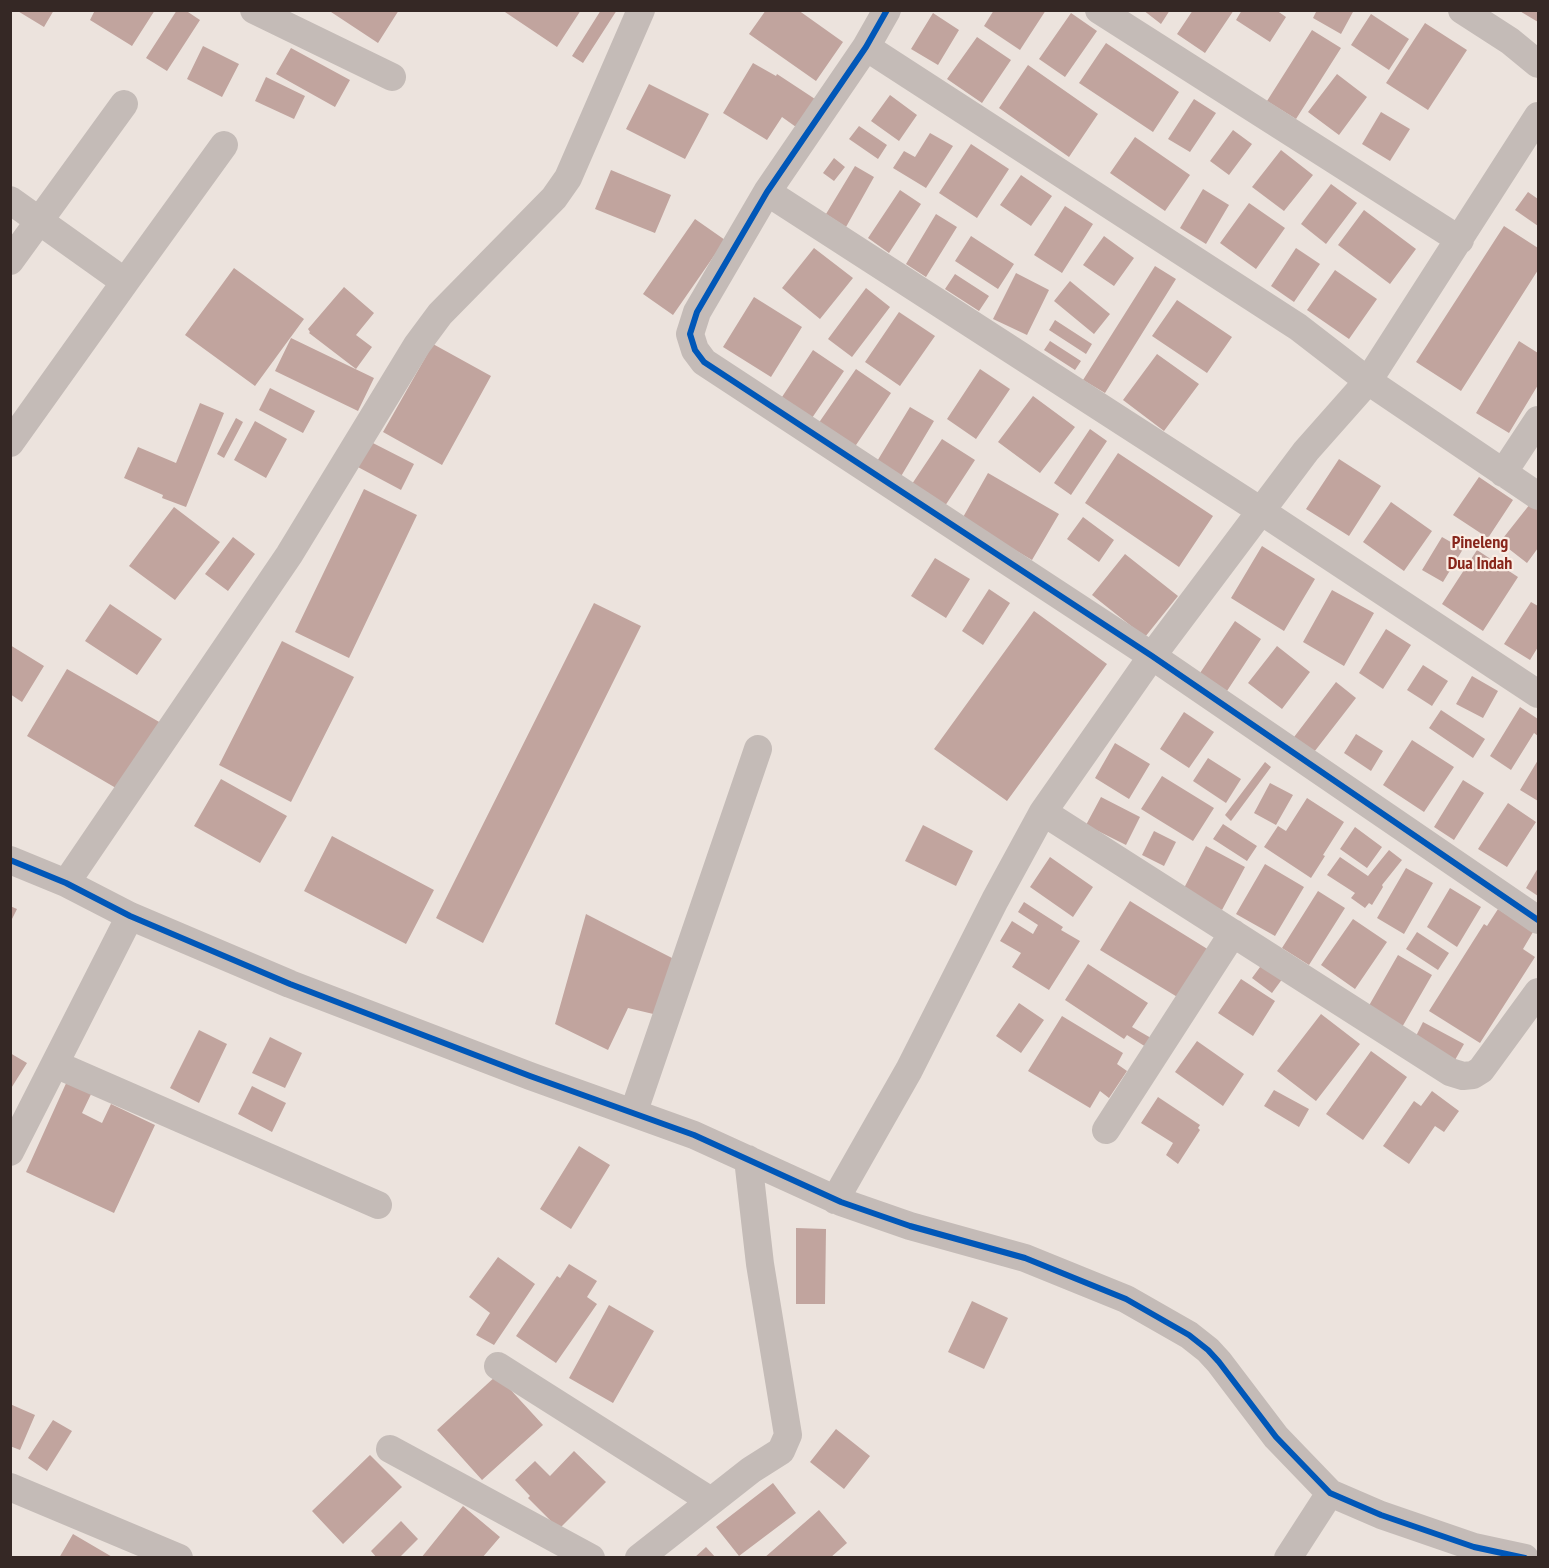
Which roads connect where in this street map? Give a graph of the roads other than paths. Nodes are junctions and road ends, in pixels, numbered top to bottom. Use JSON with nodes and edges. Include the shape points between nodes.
{"nodes":[{"id":1,"x":254,"y":10,"type":"edge"},
{"id":2,"x":641,"y":10,"type":"edge"},
{"id":3,"x":887,"y":10,"type":"edge"},
{"id":4,"x":1099,"y":10,"type":"edge"},
{"id":5,"x":1462,"y":10,"type":"edge"},
{"id":6,"x":866,"y":48,"type":"junction"},
{"id":7,"x":1539,"y":64,"type":"edge"},
{"id":8,"x":392,"y":77,"type":"dead end"},
{"id":9,"x":124,"y":104,"type":"dead end"},
{"id":10,"x":1539,"y":117,"type":"edge"},
{"id":11,"x":224,"y":145,"type":"dead end"},
{"id":12,"x":767,"y":192,"type":"junction"},
{"id":13,"x":10,"y":200,"type":"edge"},
{"id":14,"x":39,"y":221,"type":"junction"},
{"id":15,"x":1460,"y":240,"type":"junction"},
{"id":16,"x":10,"y":261,"type":"edge"},
{"id":17,"x":125,"y":282,"type":"junction"},
{"id":18,"x":1368,"y":381,"type":"junction"},
{"id":19,"x":1539,"y":420,"type":"edge"},
{"id":20,"x":10,"y":443,"type":"edge"},
{"id":21,"x":1503,"y":473,"type":"junction"},
{"id":22,"x":1539,"y":496,"type":"edge"},
{"id":23,"x":1261,"y":511,"type":"junction"},
{"id":24,"x":1152,"y":656,"type":"junction"},
{"id":25,"x":1539,"y":694,"type":"edge"},
{"id":26,"x":758,"y":748,"type":"dead end"},
{"id":27,"x":1043,"y":812,"type":"junction"},
{"id":28,"x":10,"y":860,"type":"edge"},
{"id":29,"x":66,"y":883,"type":"junction"},
{"id":30,"x":130,"y":916,"type":"junction"},
{"id":31,"x":1539,"y":920,"type":"edge"},
{"id":32,"x":1233,"y":933,"type":"junction"},
{"id":33,"x":1539,"y":992,"type":"edge"},
{"id":34,"x":55,"y":1064,"type":"junction"},
{"id":35,"x":633,"y":1112,"type":"junction"},
{"id":36,"x":1106,"y":1130,"type":"dead end"},
{"id":37,"x":10,"y":1152,"type":"edge"},
{"id":38,"x":748,"y":1159,"type":"junction"},
{"id":39,"x":835,"y":1200,"type":"junction"},
{"id":40,"x":378,"y":1205,"type":"dead end"},
{"id":41,"x":498,"y":1366,"type":"dead end"},
{"id":42,"x":390,"y":1449,"type":"dead end"},
{"id":43,"x":10,"y":1487,"type":"edge"},
{"id":44,"x":1330,"y":1493,"type":"junction"},
{"id":45,"x":711,"y":1502,"type":"junction"},
{"id":46,"x":179,"y":1557,"type":"edge"},
{"id":47,"x":591,"y":1557,"type":"edge"},
{"id":48,"x":639,"y":1557,"type":"edge"},
{"id":49,"x":1288,"y":1557,"type":"edge"},
{"id":50,"x":1525,"y":1557,"type":"edge"}],
"edges":[{"from":1,"to":8,"type":"street"},
{"from":2,"to":29,"type":"street","via":[[567,178],[554,198],[440,314],[417,345],[289,555]]},
{"from":3,"to":6,"type":"street"},
{"from":4,"to":15,"type":"street"},
{"from":5,"to":7,"type":"street"},
{"from":6,"to":12,"type":"street"},
{"from":6,"to":18,"type":"street","via":[[1298,327]]},
{"from":9,"to":14,"type":"street"},
{"from":10,"to":15,"type":"street"},
{"from":11,"to":17,"type":"street"},
{"from":12,"to":23,"type":"street"},
{"from":12,"to":24,"type":"street","via":[[694,318],[690,334],[694,350],[704,362]]},
{"from":13,"to":14,"type":"street"},
{"from":14,"to":16,"type":"street"},
{"from":14,"to":17,"type":"street"},
{"from":15,"to":18,"type":"street"},
{"from":17,"to":20,"type":"street"},
{"from":18,"to":21,"type":"street"},
{"from":18,"to":23,"type":"street","via":[[1306,451]]},
{"from":19,"to":21,"type":"street"},
{"from":21,"to":22,"type":"street"},
{"from":23,"to":24,"type":"street"},
{"from":23,"to":25,"type":"street"},
{"from":24,"to":27,"type":"street"},
{"from":24,"to":31,"type":"street"},
{"from":26,"to":35,"type":"street"},
{"from":27,"to":32,"type":"street"},
{"from":27,"to":39,"type":"street","via":[[909,1071]]},
{"from":28,"to":29,"type":"street"},
{"from":29,"to":30,"type":"street"},
{"from":30,"to":34,"type":"street"},
{"from":30,"to":35,"type":"street","via":[[290,984]]},
{"from":32,"to":33,"type":"street","via":[[1440,1066],[1463,1076],[1480,1070]]},
{"from":32,"to":36,"type":"street"},
{"from":34,"to":37,"type":"street"},
{"from":34,"to":40,"type":"street"},
{"from":35,"to":38,"type":"street"},
{"from":38,"to":39,"type":"street"},
{"from":38,"to":45,"type":"street","via":[[760,1264],[788,1435],[781,1451]]},
{"from":39,"to":44,"type":"street","via":[[909,1226],[1025,1258],[1086,1281],[1190,1335],[1219,1362],[1276,1437]]},
{"from":41,"to":45,"type":"street"},
{"from":42,"to":47,"type":"street"},
{"from":43,"to":46,"type":"street"},
{"from":44,"to":49,"type":"street"},
{"from":44,"to":50,"type":"street","via":[[1474,1547]]},
{"from":45,"to":48,"type":"street"}]}
